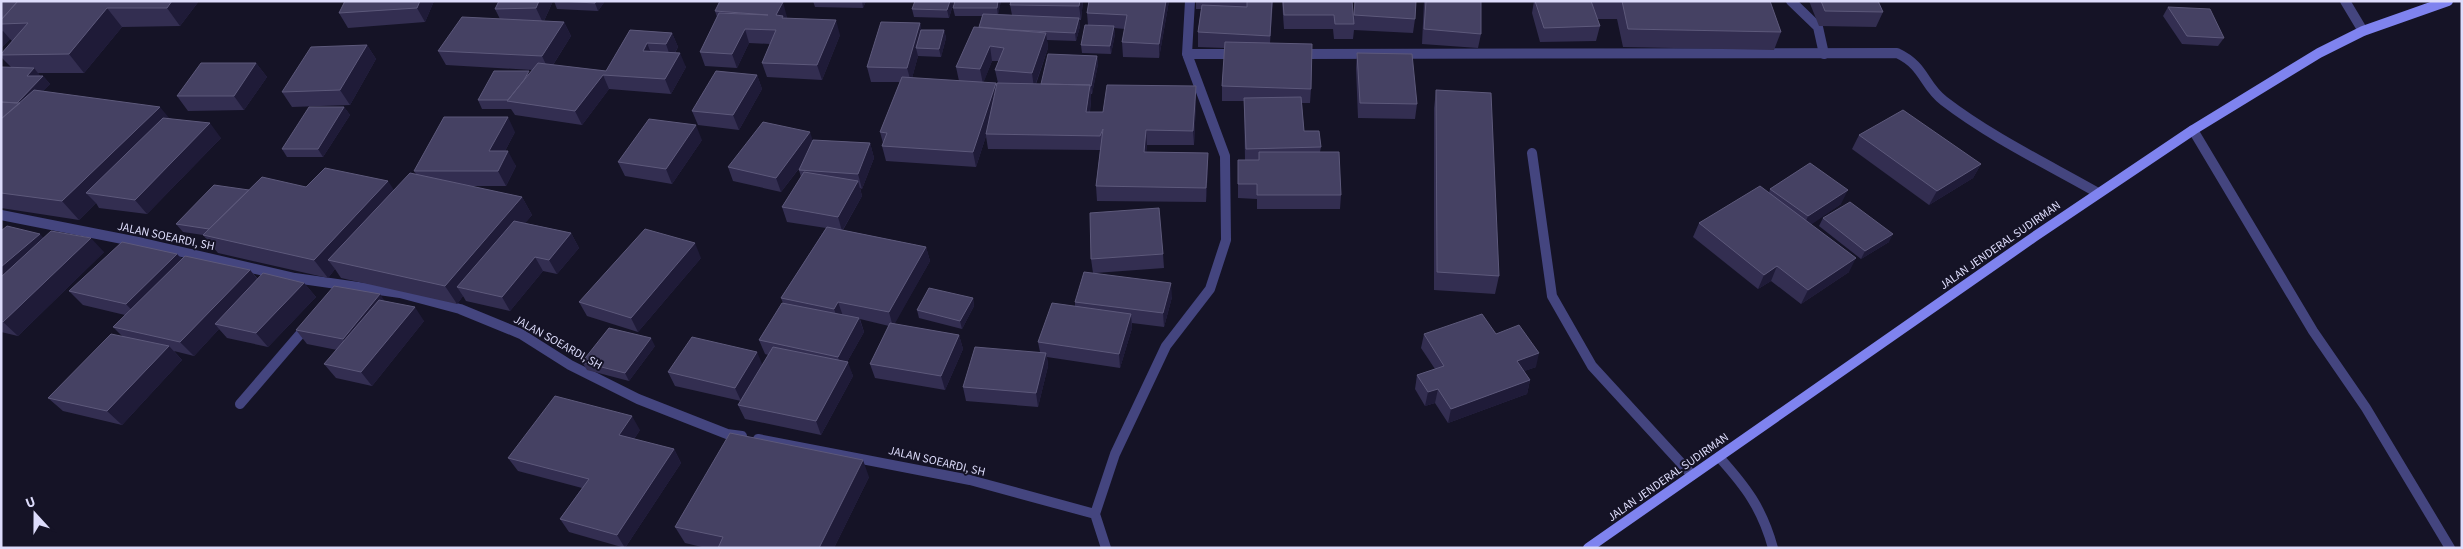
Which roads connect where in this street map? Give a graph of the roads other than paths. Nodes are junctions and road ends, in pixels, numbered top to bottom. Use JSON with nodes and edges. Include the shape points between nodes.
{"nodes":[{"id":1,"x":1190,"y":1,"type":"edge"},
{"id":2,"x":1791,"y":1,"type":"edge"},
{"id":3,"x":2345,"y":1,"type":"edge"},
{"id":4,"x":2448,"y":1,"type":"edge"},
{"id":5,"x":2363,"y":31,"type":"junction"},
{"id":6,"x":1187,"y":54,"type":"junction"},
{"id":7,"x":1245,"y":54,"type":"edge"},
{"id":8,"x":1284,"y":54,"type":"edge"},
{"id":9,"x":1824,"y":54,"type":"junction"},
{"id":10,"x":2193,"y":130,"type":"junction"},
{"id":11,"x":1532,"y":153,"type":"dead end"},
{"id":12,"x":2098,"y":193,"type":"junction"},
{"id":13,"x":1,"y":215,"type":"edge"},
{"id":14,"x":317,"y":316,"type":"edge"},
{"id":15,"x":240,"y":404,"type":"dead end"},
{"id":16,"x":1719,"y":457,"type":"junction"},
{"id":17,"x":1692,"y":475,"type":"junction"},
{"id":18,"x":1095,"y":514,"type":"junction"},
{"id":19,"x":1106,"y":548,"type":"edge"},
{"id":20,"x":1588,"y":548,"type":"edge"},
{"id":21,"x":1773,"y":548,"type":"edge"},
{"id":22,"x":2450,"y":548,"type":"edge"}],
"edges":[{"from":1,"to":6,"type":"street"},
{"from":2,"to":9,"type":"street","via":[[1818,27]]},
{"from":3,"to":5,"type":"street"},
{"from":4,"to":5,"type":"main road","name":"JALAN JENDERAL SUDIRMAN"},
{"from":5,"to":10,"type":"main road","name":"JALAN JENDERAL SUDIRMAN","via":[[2319,53]]},
{"from":6,"to":7,"type":"street"},
{"from":6,"to":18,"type":"street","via":[[1225,156],[1226,240],[1210,289],[1166,346],[1133,411]]},
{"from":8,"to":9,"type":"street"},
{"from":9,"to":12,"type":"street","via":[[1897,53],[1911,58],[1941,99]]},
{"from":10,"to":12,"type":"main road","name":"JALAN JENDERAL SUDIRMAN"},
{"from":10,"to":22,"type":"street","via":[[2313,331],[2366,408]]},
{"from":11,"to":17,"type":"street","via":[[1552,296],[1592,366]]},
{"from":12,"to":16,"type":"main road","name":"JALAN JENDERAL SUDIRMAN"},
{"from":13,"to":18,"type":"street","name":"JALAN SOEARDI, SH","via":[[143,243],[339,290],[400,293],[460,308],[521,334],[570,365],[638,399],[727,434],[844,453],[942,474]]},
{"from":14,"to":15,"type":"street"},
{"from":16,"to":17,"type":"main road","name":"JALAN JENDERAL SUDIRMAN"},
{"from":16,"to":21,"type":"street","via":[[1747,488],[1768,530]]},
{"from":17,"to":20,"type":"main road","name":"JALAN JENDERAL SUDIRMAN"},
{"from":18,"to":19,"type":"street"}]}
